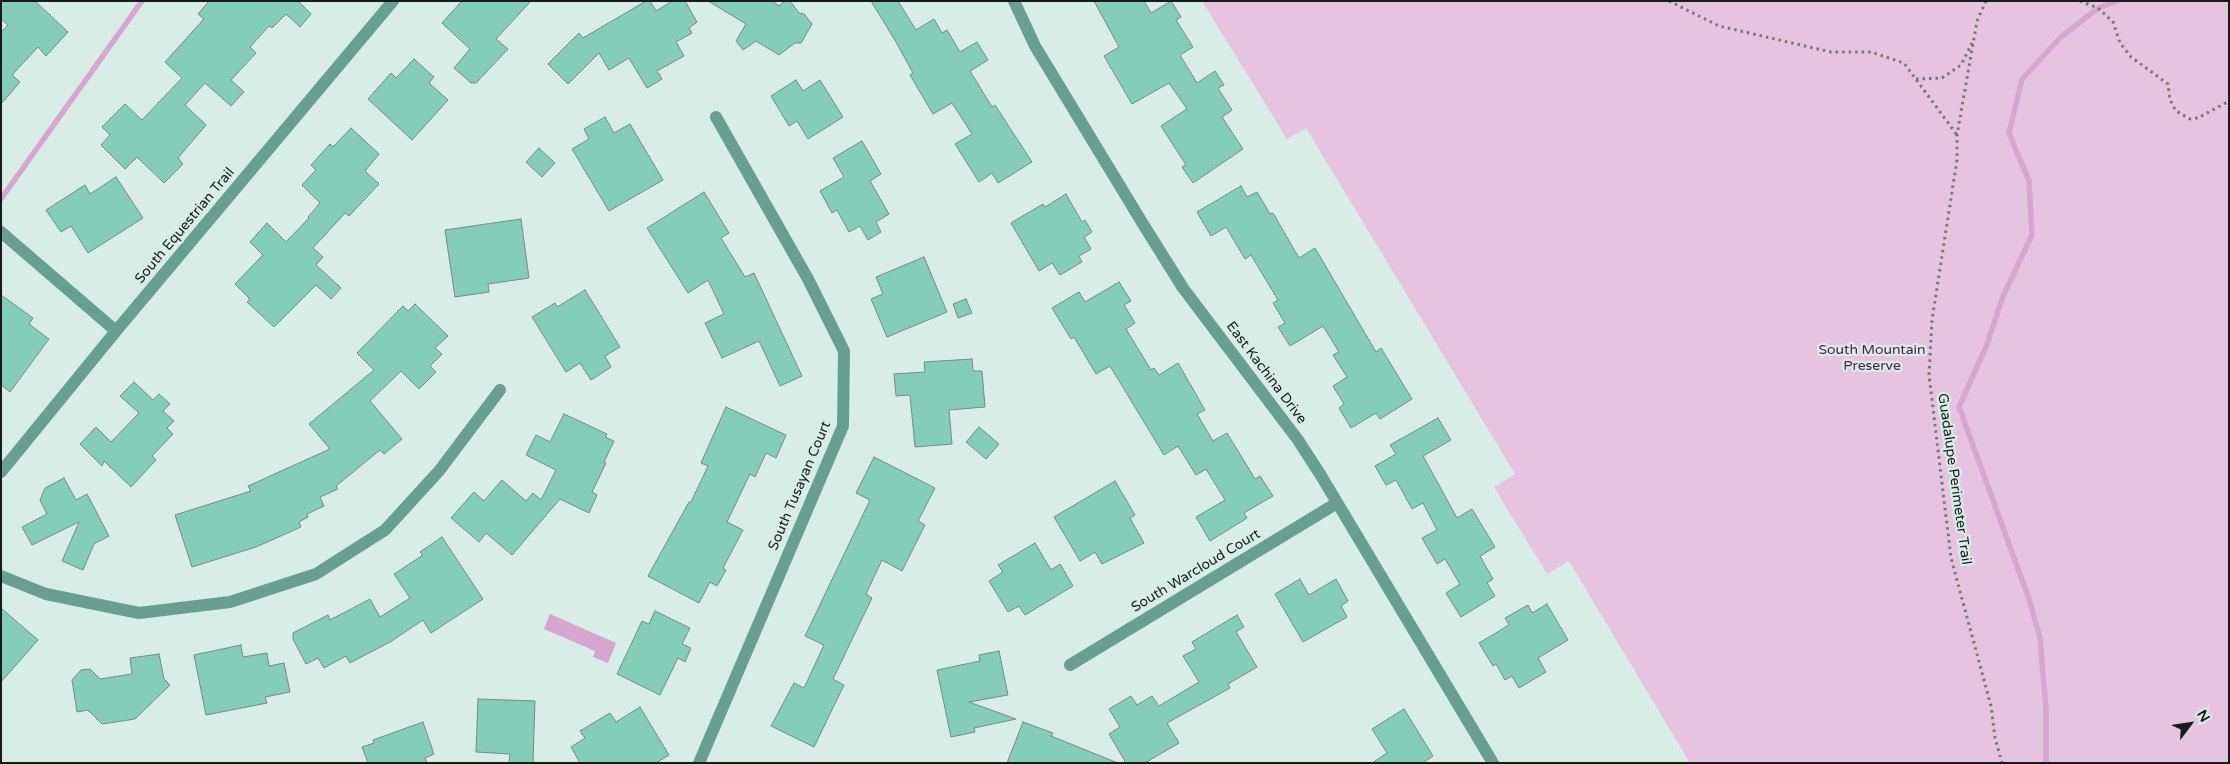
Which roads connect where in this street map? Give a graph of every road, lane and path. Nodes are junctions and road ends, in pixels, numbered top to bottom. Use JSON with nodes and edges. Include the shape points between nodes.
{"nodes":[{"id":1,"x":393,"y":1,"type":"edge"},
{"id":2,"x":1014,"y":1,"type":"edge"},
{"id":3,"x":1670,"y":1,"type":"edge"},
{"id":4,"x":1986,"y":1,"type":"edge"},
{"id":5,"x":2080,"y":1,"type":"edge"},
{"id":6,"x":1974,"y":38,"type":"junction"},
{"id":7,"x":1915,"y":78,"type":"junction"},
{"id":8,"x":2229,"y":102,"type":"edge"},
{"id":9,"x":716,"y":117,"type":"dead end"},
{"id":10,"x":1957,"y":136,"type":"junction"},
{"id":11,"x":4,"y":234,"type":"edge"},
{"id":12,"x":116,"y":332,"type":"junction"},
{"id":13,"x":500,"y":390,"type":"dead end"},
{"id":14,"x":1,"y":472,"type":"edge"},
{"id":15,"x":1337,"y":503,"type":"junction"},
{"id":16,"x":1,"y":576,"type":"edge"},
{"id":17,"x":1070,"y":664,"type":"dead end"},
{"id":18,"x":699,"y":763,"type":"edge"},
{"id":19,"x":1493,"y":763,"type":"edge"},
{"id":20,"x":2002,"y":763,"type":"edge"}],
"edges":[{"from":1,"to":12,"type":"street","name":"South Equestrian Trail"},
{"from":2,"to":15,"type":"street","name":"East Kachina Drive","via":[[1035,46],[1183,288],[1298,440]]},
{"from":3,"to":7,"type":"path","via":[[1719,26],[1830,52],[1871,52],[1904,63]]},
{"from":4,"to":6,"type":"path"},
{"from":5,"to":8,"type":"path","via":[[2098,8],[2113,22],[2120,43],[2131,57],[2168,84],[2170,100],[2176,111],[2190,119],[2198,118]]},
{"from":6,"to":7,"type":"path","via":[[1961,65],[1942,78]]},
{"from":6,"to":10,"type":"path","name":"Guadalupe Perimeter Trail"},
{"from":7,"to":10,"type":"path"},
{"from":9,"to":18,"type":"street","name":"South Tusayan Court","via":[[808,279],[844,351],[843,426]]},
{"from":10,"to":20,"type":"path","name":"Guadalupe Perimeter Trail","via":[[1957,160],[1932,320],[1929,375],[1951,558],[1991,706]]},
{"from":11,"to":12,"type":"street"},
{"from":12,"to":14,"type":"street","name":"South Equestrian Trail"},
{"from":13,"to":16,"type":"street","via":[[439,471],[385,530],[316,574],[230,602],[139,613],[46,594]]},
{"from":15,"to":17,"type":"street","name":"South Warcloud Court"},
{"from":15,"to":19,"type":"street","name":"East Kachina Drive"}]}
